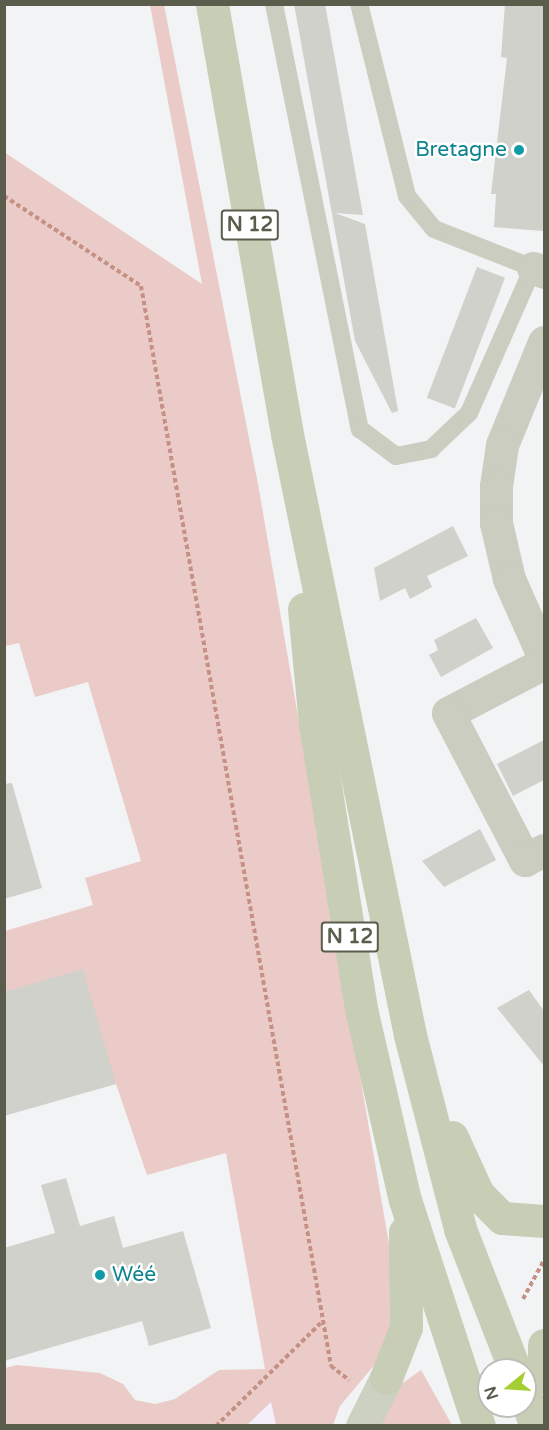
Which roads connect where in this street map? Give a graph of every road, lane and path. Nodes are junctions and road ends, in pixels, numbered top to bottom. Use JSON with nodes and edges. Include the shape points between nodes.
{"nodes":[{"id":1,"x":212,"y":4,"type":"edge"},
{"id":2,"x":274,"y":4,"type":"edge"},
{"id":3,"x":359,"y":4,"type":"edge"},
{"id":4,"x":4,"y":196,"type":"edge"},
{"id":5,"x":539,"y":270,"type":"edge"},
{"id":6,"x":544,"y":342,"type":"edge"},
{"id":7,"x":287,"y":434,"type":"junction"},
{"id":8,"x":544,"y":658,"type":"edge"},
{"id":9,"x":544,"y":663,"type":"edge"},
{"id":10,"x":544,"y":850,"type":"edge"},
{"id":11,"x":371,"y":851,"type":"junction"},
{"id":12,"x":405,"y":1200,"type":"junction"},
{"id":13,"x":544,"y":1221,"type":"edge"},
{"id":14,"x":323,"y":1321,"type":"junction"},
{"id":15,"x":544,"y":1345,"type":"edge"},
{"id":16,"x":510,"y":1358,"type":"edge"},
{"id":17,"x":544,"y":1377,"type":"edge"},
{"id":18,"x":386,"y":1378,"type":"junction"},
{"id":19,"x":216,"y":1425,"type":"edge"},
{"id":20,"x":362,"y":1425,"type":"edge"},
{"id":21,"x":479,"y":1425,"type":"edge"}],
"edges":[{"from":1,"to":7,"type":"main road","number":"N 12"},
{"from":2,"to":5,"type":"lane","via":[[360,429],[396,456],[431,449],[469,413]]},
{"from":3,"to":5,"type":"lane","via":[[407,196],[434,230]]},
{"from":4,"to":14,"type":"path","via":[[141,286]]},
{"from":6,"to":8,"type":"street","via":[[502,445],[496,523],[508,579]]},
{"from":7,"to":11,"type":"main road","number":"N 12"},
{"from":7,"to":12,"type":"main road","number":"N 12","via":[[315,724],[362,1013]]},
{"from":9,"to":10,"type":"street","via":[[448,713],[525,860]]},
{"from":11,"to":13,"type":"main road","number":"N 12","via":[[397,894],[433,1070],[452,1136],[478,1194],[502,1218]]},
{"from":11,"to":16,"type":"main road","number":"N 12","via":[[410,1035],[460,1229]]},
{"from":12,"to":18,"type":"main road","number":"N 12","via":[[406,1327]]},
{"from":12,"to":21,"type":"main road","number":"N 12"},
{"from":14,"to":18,"type":"path","via":[[331,1366],[353,1383]]},
{"from":14,"to":19,"type":"path"},
{"from":15,"to":17,"type":"main road"},
{"from":18,"to":20,"type":"street"}]}
